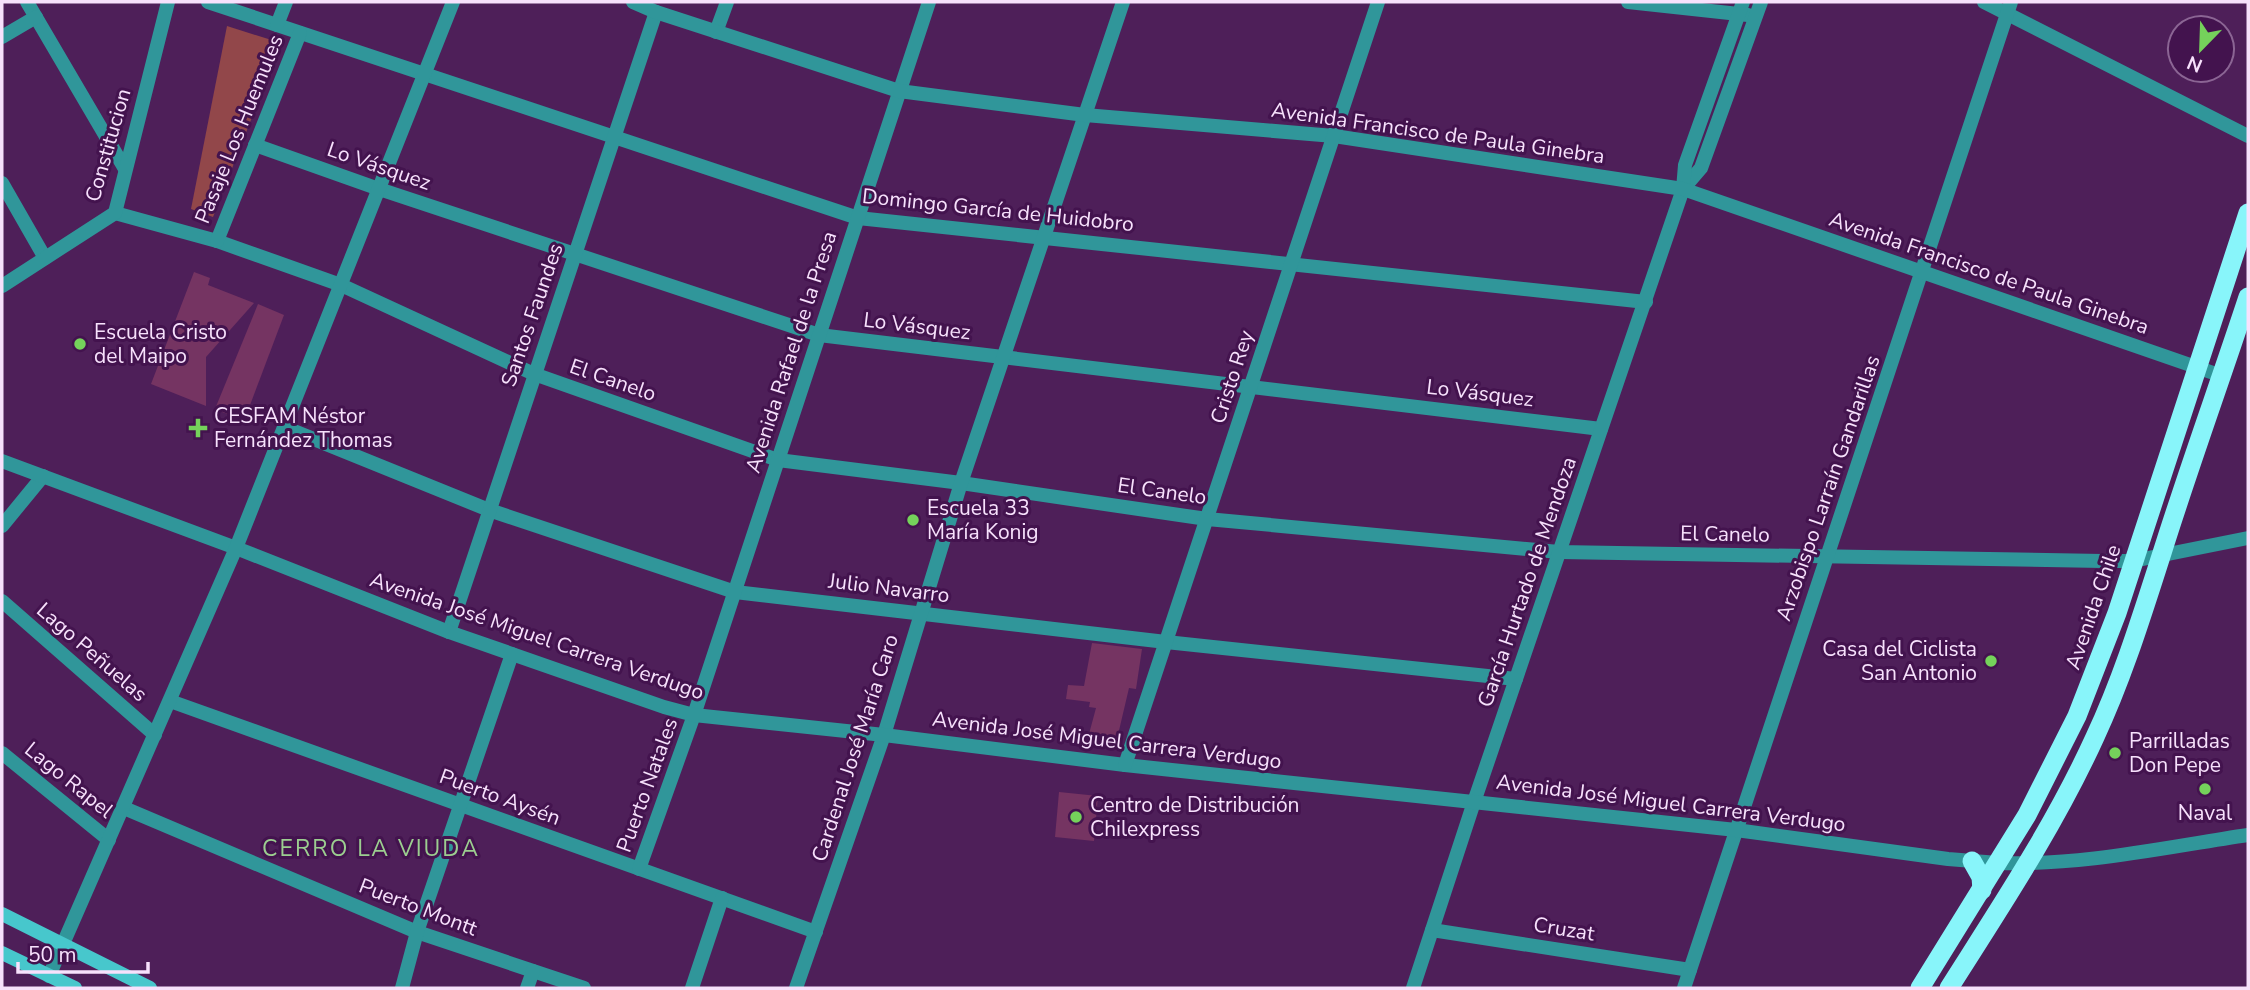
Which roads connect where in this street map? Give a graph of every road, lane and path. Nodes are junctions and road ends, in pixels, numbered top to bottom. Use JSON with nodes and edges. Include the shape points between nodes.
{"nodes":[{"id":1,"x":27,"y":2,"type":"edge"},
{"id":2,"x":168,"y":2,"type":"edge"},
{"id":3,"x":208,"y":2,"type":"edge"},
{"id":4,"x":286,"y":2,"type":"edge"},
{"id":5,"x":453,"y":2,"type":"edge"},
{"id":6,"x":633,"y":2,"type":"edge"},
{"id":7,"x":727,"y":2,"type":"edge"},
{"id":8,"x":929,"y":2,"type":"edge"},
{"id":9,"x":1123,"y":2,"type":"edge"},
{"id":10,"x":1378,"y":2,"type":"edge"},
{"id":11,"x":1628,"y":2,"type":"edge"},
{"id":12,"x":1984,"y":2,"type":"edge"},
{"id":13,"x":1741,"y":8,"type":"edge"},
{"id":14,"x":2009,"y":8,"type":"edge"},
{"id":15,"x":1758,"y":9,"type":"edge"},
{"id":16,"x":656,"y":12,"type":"junction"},
{"id":17,"x":36,"y":17,"type":"junction"},
{"id":18,"x":277,"y":25,"type":"junction"},
{"id":19,"x":716,"y":32,"type":"junction"},
{"id":20,"x":300,"y":33,"type":"junction"},
{"id":21,"x":2,"y":37,"type":"edge"},
{"id":22,"x":424,"y":75,"type":"junction"},
{"id":23,"x":900,"y":91,"type":"junction"},
{"id":24,"x":1085,"y":115,"type":"junction"},
{"id":25,"x":1334,"y":136,"type":"junction"},
{"id":26,"x":2248,"y":136,"type":"edge"},
{"id":27,"x":614,"y":137,"type":"junction"},
{"id":28,"x":255,"y":145,"type":"junction"},
{"id":29,"x":125,"y":169,"type":"junction"},
{"id":30,"x":2,"y":183,"type":"edge"},
{"id":31,"x":379,"y":189,"type":"junction"},
{"id":32,"x":1683,"y":189,"type":"junction"},
{"id":33,"x":115,"y":213,"type":"junction"},
{"id":34,"x":2248,"y":214,"type":"edge"},
{"id":35,"x":858,"y":218,"type":"junction"},
{"id":36,"x":1044,"y":237,"type":"junction"},
{"id":37,"x":217,"y":241,"type":"junction"},
{"id":38,"x":575,"y":254,"type":"junction"},
{"id":39,"x":45,"y":258,"type":"junction"},
{"id":40,"x":1291,"y":264,"type":"junction"},
{"id":41,"x":1923,"y":272,"type":"junction"},
{"id":42,"x":341,"y":285,"type":"junction"},
{"id":43,"x":2,"y":286,"type":"edge"},
{"id":44,"x":2248,"y":297,"type":"edge"},
{"id":45,"x":1646,"y":302,"type":"junction"},
{"id":46,"x":819,"y":335,"type":"junction"},
{"id":47,"x":1003,"y":357,"type":"junction"},
{"id":48,"x":2197,"y":367,"type":"junction"},
{"id":49,"x":534,"y":374,"type":"junction"},
{"id":50,"x":2222,"y":376,"type":"junction"},
{"id":51,"x":1251,"y":387,"type":"junction"},
{"id":52,"x":284,"y":427,"type":"junction"},
{"id":53,"x":1601,"y":429,"type":"junction"},
{"id":54,"x":778,"y":460,"type":"junction"},
{"id":55,"x":2,"y":461,"type":"edge"},
{"id":56,"x":43,"y":476,"type":"junction"},
{"id":57,"x":961,"y":483,"type":"junction"},
{"id":58,"x":489,"y":510,"type":"junction"},
{"id":59,"x":1207,"y":519,"type":"junction"},
{"id":60,"x":2,"y":526,"type":"edge"},
{"id":61,"x":2248,"y":538,"type":"edge"},
{"id":62,"x":236,"y":548,"type":"junction"},
{"id":63,"x":1559,"y":552,"type":"junction"},
{"id":64,"x":2162,"y":554,"type":"junction"},
{"id":65,"x":1826,"y":558,"type":"junction"},
{"id":66,"x":2133,"y":561,"type":"junction"},
{"id":67,"x":734,"y":592,"type":"junction"},
{"id":68,"x":2,"y":601,"type":"edge"},
{"id":69,"x":921,"y":613,"type":"junction"},
{"id":70,"x":449,"y":632,"type":"junction"},
{"id":71,"x":1166,"y":642,"type":"junction"},
{"id":72,"x":512,"y":654,"type":"junction"},
{"id":73,"x":1516,"y":679,"type":"junction"},
{"id":74,"x":170,"y":701,"type":"junction"},
{"id":75,"x":694,"y":715,"type":"junction"},
{"id":76,"x":155,"y":735,"type":"junction"},
{"id":77,"x":884,"y":735,"type":"junction"},
{"id":78,"x":2,"y":753,"type":"edge"},
{"id":79,"x":1125,"y":765,"type":"junction"},
{"id":80,"x":1474,"y":802,"type":"junction"},
{"id":81,"x":459,"y":805,"type":"junction"},
{"id":82,"x":124,"y":808,"type":"junction"},
{"id":83,"x":1736,"y":830,"type":"junction"},
{"id":84,"x":2248,"y":835,"type":"edge"},
{"id":85,"x":109,"y":840,"type":"junction"},
{"id":86,"x":1972,"y":861,"type":"junction"},
{"id":87,"x":1998,"y":863,"type":"junction"},
{"id":88,"x":2027,"y":864,"type":"junction"},
{"id":89,"x":639,"y":869,"type":"junction"},
{"id":90,"x":1982,"y":890,"type":"junction"},
{"id":91,"x":722,"y":898,"type":"junction"},
{"id":92,"x":2,"y":915,"type":"edge"},
{"id":93,"x":1432,"y":930,"type":"junction"},
{"id":94,"x":417,"y":932,"type":"junction"},
{"id":95,"x":816,"y":932,"type":"junction"},
{"id":96,"x":64,"y":946,"type":"junction"},
{"id":97,"x":2,"y":953,"type":"edge"},
{"id":98,"x":1690,"y":970,"type":"junction"},
{"id":99,"x":533,"y":971,"type":"junction"},
{"id":100,"x":49,"y":976,"type":"junction"},
{"id":101,"x":75,"y":988,"type":"edge"},
{"id":102,"x":150,"y":988,"type":"edge"},
{"id":103,"x":402,"y":988,"type":"edge"},
{"id":104,"x":527,"y":988,"type":"edge"},
{"id":105,"x":584,"y":988,"type":"edge"},
{"id":106,"x":692,"y":988,"type":"edge"},
{"id":107,"x":796,"y":988,"type":"edge"},
{"id":108,"x":1413,"y":988,"type":"edge"},
{"id":109,"x":1684,"y":988,"type":"edge"},
{"id":110,"x":1920,"y":988,"type":"edge"},
{"id":111,"x":1949,"y":988,"type":"edge"}],
"edges":[{"from":1,"to":17,"type":"street"},
{"from":2,"to":29,"type":"street","name":"Constitucion"},
{"from":3,"to":18,"type":"street","name":"Domingo García de Huidobro"},
{"from":4,"to":18,"type":"street","name":"Pasaje Los Huemules"},
{"from":5,"to":22,"type":"street"},
{"from":6,"to":16,"type":"street","name":"Avenida Francisco de Paula Ginebra"},
{"from":7,"to":19,"type":"street"},
{"from":8,"to":23,"type":"street","name":"Avenida Rafael de la Presa"},
{"from":9,"to":24,"type":"street","name":"Cardenal José María Caro"},
{"from":10,"to":25,"type":"street","name":"Cristo Rey"},
{"from":11,"to":13,"type":"street"},
{"from":12,"to":14,"type":"street"},
{"from":13,"to":15,"type":"street"},
{"from":13,"to":32,"type":"street","name":"García Hurtado de Mendoza","via":[[1685,165]]},
{"from":14,"to":26,"type":"street"},
{"from":14,"to":41,"type":"street","name":"Arzobispo Larraín Gandarillas"},
{"from":15,"to":32,"type":"street","name":"García Hurtado de Mendoza","via":[[1701,168]]},
{"from":16,"to":19,"type":"street","name":"Avenida Francisco de Paula Ginebra"},
{"from":16,"to":27,"type":"street","name":"Santos Faundes"},
{"from":17,"to":21,"type":"street"},
{"from":17,"to":29,"type":"street"},
{"from":18,"to":20,"type":"street","name":"Domingo García de Huidobro"},
{"from":19,"to":23,"type":"street","name":"Avenida Francisco de Paula Ginebra"},
{"from":20,"to":22,"type":"street","name":"Domingo García de Huidobro"},
{"from":20,"to":28,"type":"street","name":"Pasaje Los Huemules"},
{"from":22,"to":27,"type":"street","name":"Domingo García de Huidobro"},
{"from":22,"to":31,"type":"street"},
{"from":23,"to":24,"type":"street","name":"Avenida Francisco de Paula Ginebra"},
{"from":23,"to":35,"type":"street","name":"Avenida Rafael de la Presa"},
{"from":24,"to":25,"type":"street","name":"Avenida Francisco de Paula Ginebra"},
{"from":24,"to":36,"type":"street","name":"Cardenal José María Caro"},
{"from":25,"to":32,"type":"street","name":"Avenida Francisco de Paula Ginebra"},
{"from":25,"to":40,"type":"street","name":"Cristo Rey"},
{"from":27,"to":35,"type":"street","name":"Domingo García de Huidobro"},
{"from":27,"to":38,"type":"street","name":"Santos Faundes"},
{"from":28,"to":31,"type":"street","name":"Lo Vásquez"},
{"from":28,"to":37,"type":"street","name":"Pasaje Los Huemules"},
{"from":29,"to":33,"type":"street","name":"Constitucion"},
{"from":30,"to":39,"type":"street"},
{"from":31,"to":38,"type":"street","name":"Lo Vásquez"},
{"from":31,"to":42,"type":"street"},
{"from":32,"to":41,"type":"street","name":"Avenida Francisco de Paula Ginebra"},
{"from":32,"to":45,"type":"street","name":"García Hurtado de Mendoza"},
{"from":33,"to":37,"type":"street","name":"El Canelo"},
{"from":33,"to":39,"type":"street","name":"Constitucion"},
{"from":34,"to":48,"type":"highway","name":"Avenida Chile"},
{"from":35,"to":36,"type":"street","name":"Domingo García de Huidobro"},
{"from":35,"to":46,"type":"street","name":"Avenida Rafael de la Presa"},
{"from":36,"to":40,"type":"street","name":"Domingo García de Huidobro"},
{"from":36,"to":47,"type":"street","name":"Cardenal José María Caro"},
{"from":37,"to":42,"type":"street","name":"El Canelo"},
{"from":38,"to":46,"type":"street","name":"Lo Vásquez"},
{"from":38,"to":49,"type":"street","name":"Santos Faundes"},
{"from":39,"to":43,"type":"street","name":"Constitucion"},
{"from":40,"to":45,"type":"street","name":"Domingo García de Huidobro"},
{"from":40,"to":51,"type":"street","name":"Cristo Rey"},
{"from":41,"to":48,"type":"street","name":"Avenida Francisco de Paula Ginebra"},
{"from":41,"to":65,"type":"street","name":"Arzobispo Larraín Gandarillas"},
{"from":42,"to":49,"type":"street","name":"El Canelo"},
{"from":42,"to":52,"type":"street"},
{"from":44,"to":50,"type":"highway"},
{"from":45,"to":53,"type":"street","name":"García Hurtado de Mendoza"},
{"from":46,"to":47,"type":"street","name":"Lo Vásquez"},
{"from":46,"to":54,"type":"street","name":"Avenida Rafael de la Presa"},
{"from":47,"to":51,"type":"street","name":"Lo Vásquez"},
{"from":47,"to":57,"type":"street","name":"Cardenal José María Caro"},
{"from":48,"to":50,"type":"street","name":"Avenida Francisco de Paula Ginebra"},
{"from":48,"to":66,"type":"highway","name":"Avenida Chile"},
{"from":49,"to":54,"type":"street","name":"El Canelo"},
{"from":49,"to":58,"type":"street","name":"Santos Faundes"},
{"from":50,"to":64,"type":"highway"},
{"from":51,"to":53,"type":"street","name":"Lo Vásquez"},
{"from":51,"to":59,"type":"street","name":"Cristo Rey"},
{"from":52,"to":58,"type":"street","name":"Julio Navarro"},
{"from":52,"to":62,"type":"street"},
{"from":53,"to":63,"type":"street","name":"García Hurtado de Mendoza"},
{"from":54,"to":57,"type":"street","name":"El Canelo"},
{"from":54,"to":67,"type":"street","name":"Avenida Rafael de la Presa"},
{"from":55,"to":56,"type":"street","name":"Avenida José Miguel Carrera Verdugo"},
{"from":56,"to":60,"type":"street"},
{"from":56,"to":62,"type":"street","name":"Avenida José Miguel Carrera Verdugo"},
{"from":57,"to":59,"type":"street","name":"El Canelo"},
{"from":57,"to":69,"type":"street","name":"Cardenal José María Caro"},
{"from":58,"to":67,"type":"street","name":"Julio Navarro"},
{"from":58,"to":70,"type":"street","name":"Santos Faundes"},
{"from":59,"to":63,"type":"street","name":"El Canelo"},
{"from":59,"to":71,"type":"street","name":"Cristo Rey"},
{"from":61,"to":64,"type":"street","name":"El Canelo"},
{"from":62,"to":70,"type":"street","name":"Avenida José Miguel Carrera Verdugo"},
{"from":62,"to":74,"type":"street"},
{"from":63,"to":65,"type":"street","name":"El Canelo"},
{"from":63,"to":73,"type":"street","name":"García Hurtado de Mendoza"},
{"from":64,"to":66,"type":"street","name":"El Canelo"},
{"from":64,"to":88,"type":"highway","via":[[2110,703],[2074,781]]},
{"from":65,"to":66,"type":"street","name":"El Canelo"},
{"from":65,"to":83,"type":"street","name":"Arzobispo Larraín Gandarillas"},
{"from":66,"to":87,"type":"highway","name":"Avenida Chile","via":[[2077,716]]},
{"from":67,"to":69,"type":"street","name":"Julio Navarro"},
{"from":67,"to":75,"type":"street","name":"Avenida Rafael de la Presa"},
{"from":68,"to":76,"type":"street","name":"Lago Peñuelas"},
{"from":69,"to":71,"type":"street","name":"Julio Navarro"},
{"from":69,"to":77,"type":"street","name":"Cardenal José María Caro"},
{"from":70,"to":72,"type":"street","name":"Avenida José Miguel Carrera Verdugo"},
{"from":71,"to":73,"type":"street","name":"Julio Navarro"},
{"from":71,"to":79,"type":"street","name":"Cristo Rey"},
{"from":72,"to":75,"type":"street","name":"Avenida José Miguel Carrera Verdugo"},
{"from":72,"to":81,"type":"street"},
{"from":73,"to":80,"type":"street","name":"García Hurtado de Mendoza"},
{"from":74,"to":76,"type":"street"},
{"from":74,"to":81,"type":"street","name":"Puerto Aysén"},
{"from":75,"to":77,"type":"street","name":"Avenida José Miguel Carrera Verdugo"},
{"from":75,"to":89,"type":"street","name":"Puerto Natales"},
{"from":76,"to":82,"type":"street"},
{"from":77,"to":79,"type":"street","name":"Avenida José Miguel Carrera Verdugo"},
{"from":77,"to":95,"type":"street","name":"Cardenal José María Caro"},
{"from":78,"to":85,"type":"street","name":"Lago Rapel"},
{"from":79,"to":80,"type":"street","name":"Avenida José Miguel Carrera Verdugo"},
{"from":80,"to":83,"type":"street","name":"Avenida José Miguel Carrera Verdugo"},
{"from":80,"to":93,"type":"street","name":"García Hurtado de Mendoza"},
{"from":81,"to":89,"type":"street","name":"Puerto Aysén"},
{"from":81,"to":94,"type":"street"},
{"from":82,"to":85,"type":"street"},
{"from":82,"to":94,"type":"street","name":"Puerto Montt"},
{"from":83,"to":86,"type":"street","name":"Avenida José Miguel Carrera Verdugo"},
{"from":83,"to":98,"type":"street","name":"Arzobispo Larraín Gandarillas"},
{"from":84,"to":88,"type":"street","name":"Avenida José Miguel Carrera Verdugo"},
{"from":85,"to":96,"type":"street"},
{"from":86,"to":87,"type":"street","name":"Avenida José Miguel Carrera Verdugo"},
{"from":86,"to":90,"type":"highway"},
{"from":87,"to":88,"type":"street","name":"Avenida José Miguel Carrera Verdugo"},
{"from":87,"to":90,"type":"highway","name":"Avenida Chile"},
{"from":88,"to":111,"type":"highway"},
{"from":89,"to":91,"type":"street","name":"Puerto Aysén"},
{"from":90,"to":110,"type":"highway","name":"Avenida Chile"},
{"from":91,"to":95,"type":"street","name":"Puerto Aysén"},
{"from":91,"to":106,"type":"street"},
{"from":92,"to":96,"type":"main road"},
{"from":93,"to":98,"type":"street","name":"Cruzat"},
{"from":93,"to":108,"type":"street","name":"García Hurtado de Mendoza"},
{"from":94,"to":99,"type":"street","name":"Puerto Montt"},
{"from":94,"to":103,"type":"street"},
{"from":95,"to":107,"type":"street","name":"Cardenal José María Caro"},
{"from":96,"to":100,"type":"street"},
{"from":96,"to":102,"type":"main road"},
{"from":97,"to":100,"type":"main road"},
{"from":98,"to":109,"type":"street","name":"Arzobispo Larraín Gandarillas"},
{"from":99,"to":104,"type":"street"},
{"from":99,"to":105,"type":"street","name":"Puerto Montt"},
{"from":100,"to":101,"type":"main road"}]}
